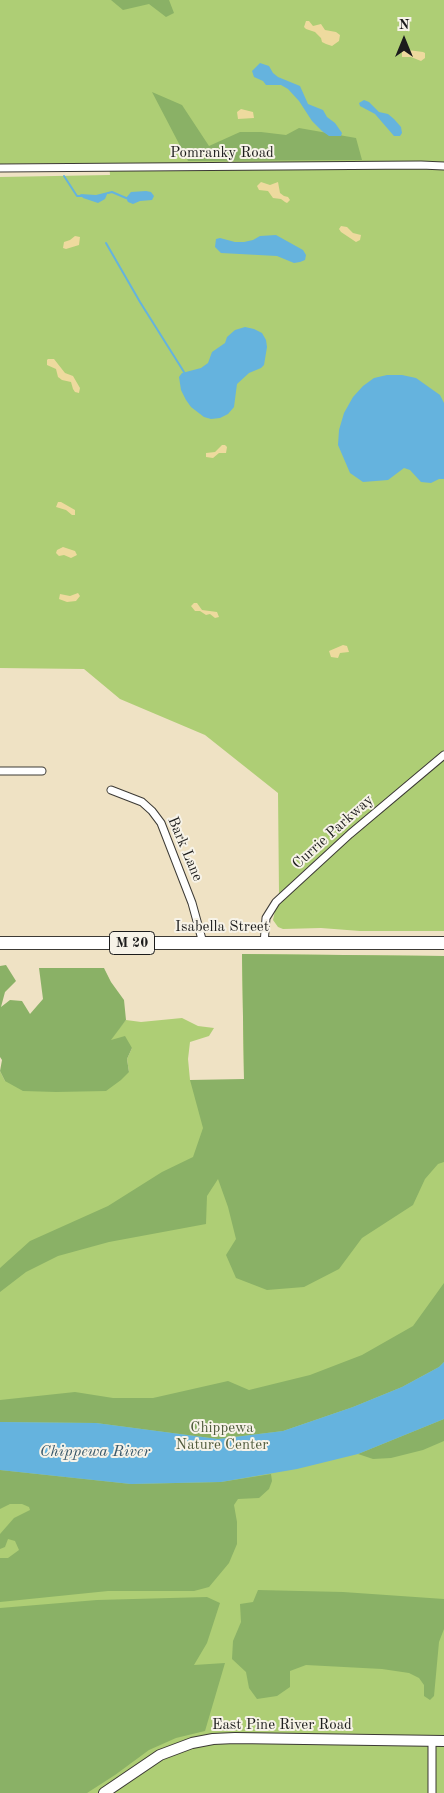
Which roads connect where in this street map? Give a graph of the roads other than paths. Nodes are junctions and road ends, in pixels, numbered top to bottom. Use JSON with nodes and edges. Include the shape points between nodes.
{"nodes":[{"id":1,"x":444,"y":166,"type":"edge"},
{"id":2,"x":0,"y":168,"type":"edge"},
{"id":3,"x":444,"y":755,"type":"edge"},
{"id":4,"x":0,"y":771,"type":"edge"},
{"id":5,"x":42,"y":771,"type":"dead end"},
{"id":6,"x":111,"y":790,"type":"dead end"},
{"id":7,"x":444,"y":943,"type":"edge"},
{"id":8,"x":0,"y":944,"type":"edge"},
{"id":9,"x":203,"y":944,"type":"junction"},
{"id":10,"x":264,"y":944,"type":"junction"},
{"id":11,"x":432,"y":1741,"type":"junction"},
{"id":12,"x":444,"y":1741,"type":"edge"},
{"id":13,"x":104,"y":1793,"type":"edge"},
{"id":14,"x":432,"y":1793,"type":"edge"}],
"edges":[{"from":1,"to":2,"type":"street","name":"Pomranky Road"},
{"from":3,"to":10,"type":"street","name":"Currie Parkway","via":[[276,902],[266,918]]},
{"from":4,"to":5,"type":"street"},
{"from":6,"to":9,"type":"street","name":"Bark Lane","via":[[142,802],[161,823],[192,903]]},
{"from":7,"to":10,"type":"highway","name":"Isabella Street","number":"M 20"},
{"from":8,"to":9,"type":"highway","name":"Isabella Street","number":"M 20"},
{"from":9,"to":10,"type":"highway","name":"Isabella Street","number":"M 20"},
{"from":11,"to":12,"type":"street","name":"East Pine River Road"},
{"from":11,"to":13,"type":"street","name":"East Pine River Road","via":[[213,1739],[160,1755]]},
{"from":11,"to":14,"type":"street"}]}
